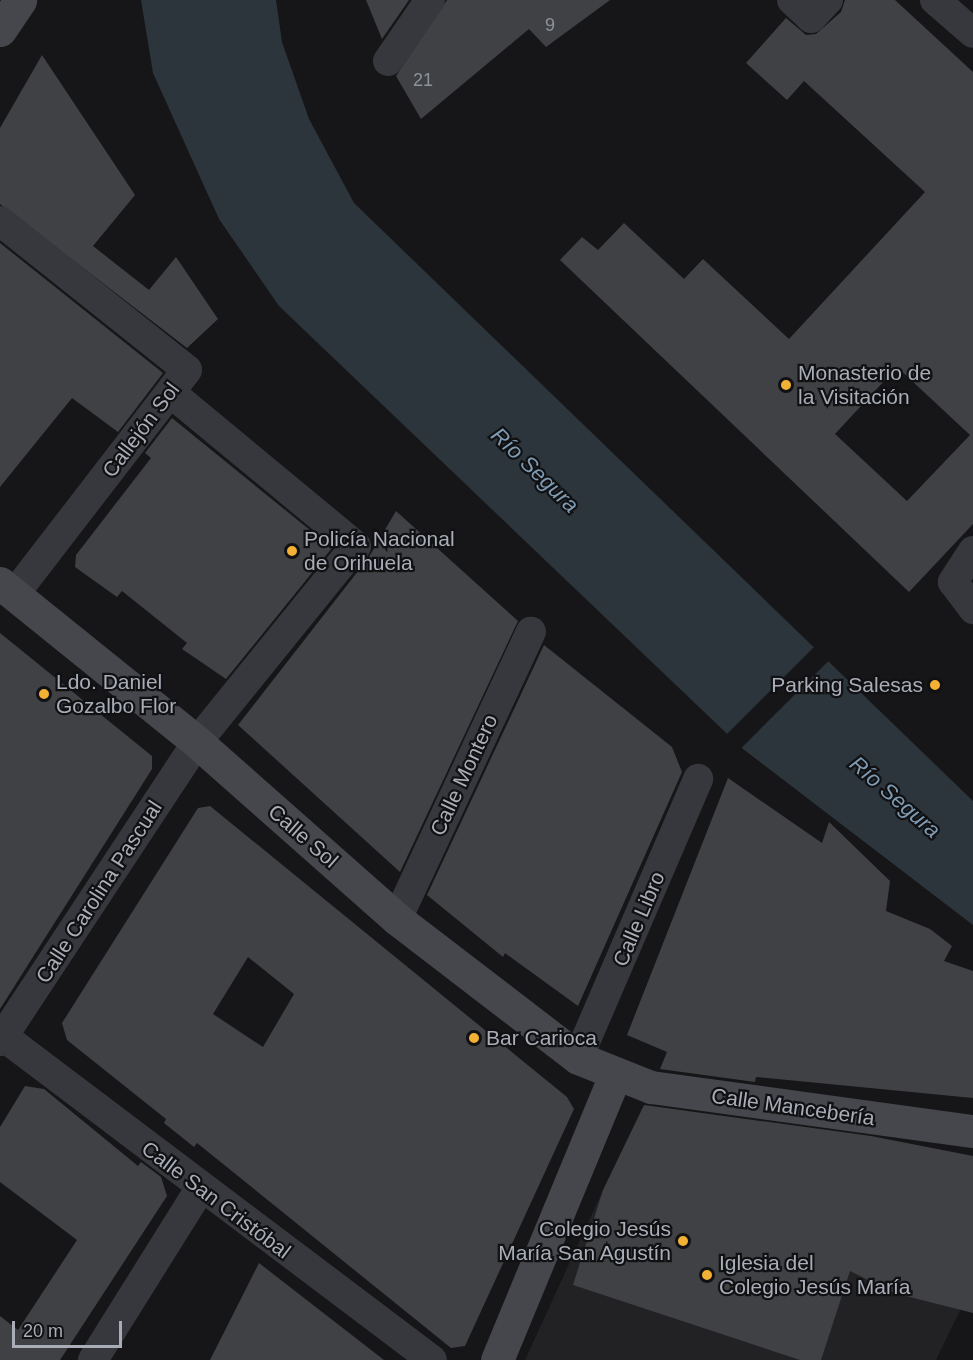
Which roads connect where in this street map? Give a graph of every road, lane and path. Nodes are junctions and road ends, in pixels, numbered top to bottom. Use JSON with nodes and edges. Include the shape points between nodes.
{"nodes":[{"id":1,"x":20,"y":0,"type":"edge"},
{"id":2,"x":430,"y":0,"type":"edge"},
{"id":3,"x":792,"y":0,"type":"edge"},
{"id":4,"x":828,"y":0,"type":"edge"},
{"id":5,"x":935,"y":0,"type":"edge"},
{"id":6,"x":0,"y":30,"type":"edge"},
{"id":7,"x":973,"y":33,"type":"edge"},
{"id":8,"x":388,"y":62,"type":"dead end"},
{"id":9,"x":0,"y":221,"type":"edge"},
{"id":10,"x":170,"y":392,"type":"junction"},
{"id":11,"x":973,"y":551,"type":"edge"},
{"id":12,"x":7,"y":589,"type":"edge"},
{"id":13,"x":973,"y":609,"type":"edge"},
{"id":14,"x":531,"y":632,"type":"dead end"},
{"id":15,"x":197,"y":742,"type":"junction"},
{"id":16,"x":698,"y":779,"type":"dead end"},
{"id":17,"x":397,"y":919,"type":"junction"},
{"id":18,"x":1,"y":1037,"type":"edge"},
{"id":19,"x":578,"y":1058,"type":"junction"},
{"id":20,"x":615,"y":1075,"type":"junction"},
{"id":21,"x":973,"y":1131,"type":"edge"},
{"id":22,"x":200,"y":1189,"type":"junction"},
{"id":23,"x":93,"y":1360,"type":"edge"},
{"id":24,"x":432,"y":1360,"type":"edge"},
{"id":25,"x":497,"y":1360,"type":"edge"}],
"edges":[{"from":1,"to":6,"type":"street"},
{"from":2,"to":8,"type":"street"},
{"from":3,"to":4,"type":"street","via":[[811,18]]},
{"from":5,"to":7,"type":"street"},
{"from":9,"to":10,"type":"street","name":"Callejón Sol","via":[[187,370]]},
{"from":10,"to":12,"type":"street","name":"Callejón Sol"},
{"from":10,"to":15,"type":"street","name":"Calle Carolina Pascual","via":[[356,546]]},
{"from":11,"to":13,"type":"street","via":[[953,582]]},
{"from":12,"to":15,"type":"street","name":"Calle Sol"},
{"from":14,"to":17,"type":"street","name":"Calle Montero"},
{"from":15,"to":17,"type":"street","name":"Calle Sol"},
{"from":15,"to":18,"type":"street","name":"Calle Carolina Pascual"},
{"from":16,"to":19,"type":"street","name":"Calle Libro"},
{"from":17,"to":19,"type":"street","name":"Calle Sol"},
{"from":18,"to":22,"type":"street","name":"Calle San Cristóbal"},
{"from":19,"to":20,"type":"street","name":"Calle Sol"},
{"from":20,"to":21,"type":"street","name":"Calle Mancebería","via":[[651,1087]]},
{"from":20,"to":25,"type":"street"},
{"from":22,"to":23,"type":"street"},
{"from":22,"to":24,"type":"street","name":"Calle San Cristóbal"}]}
